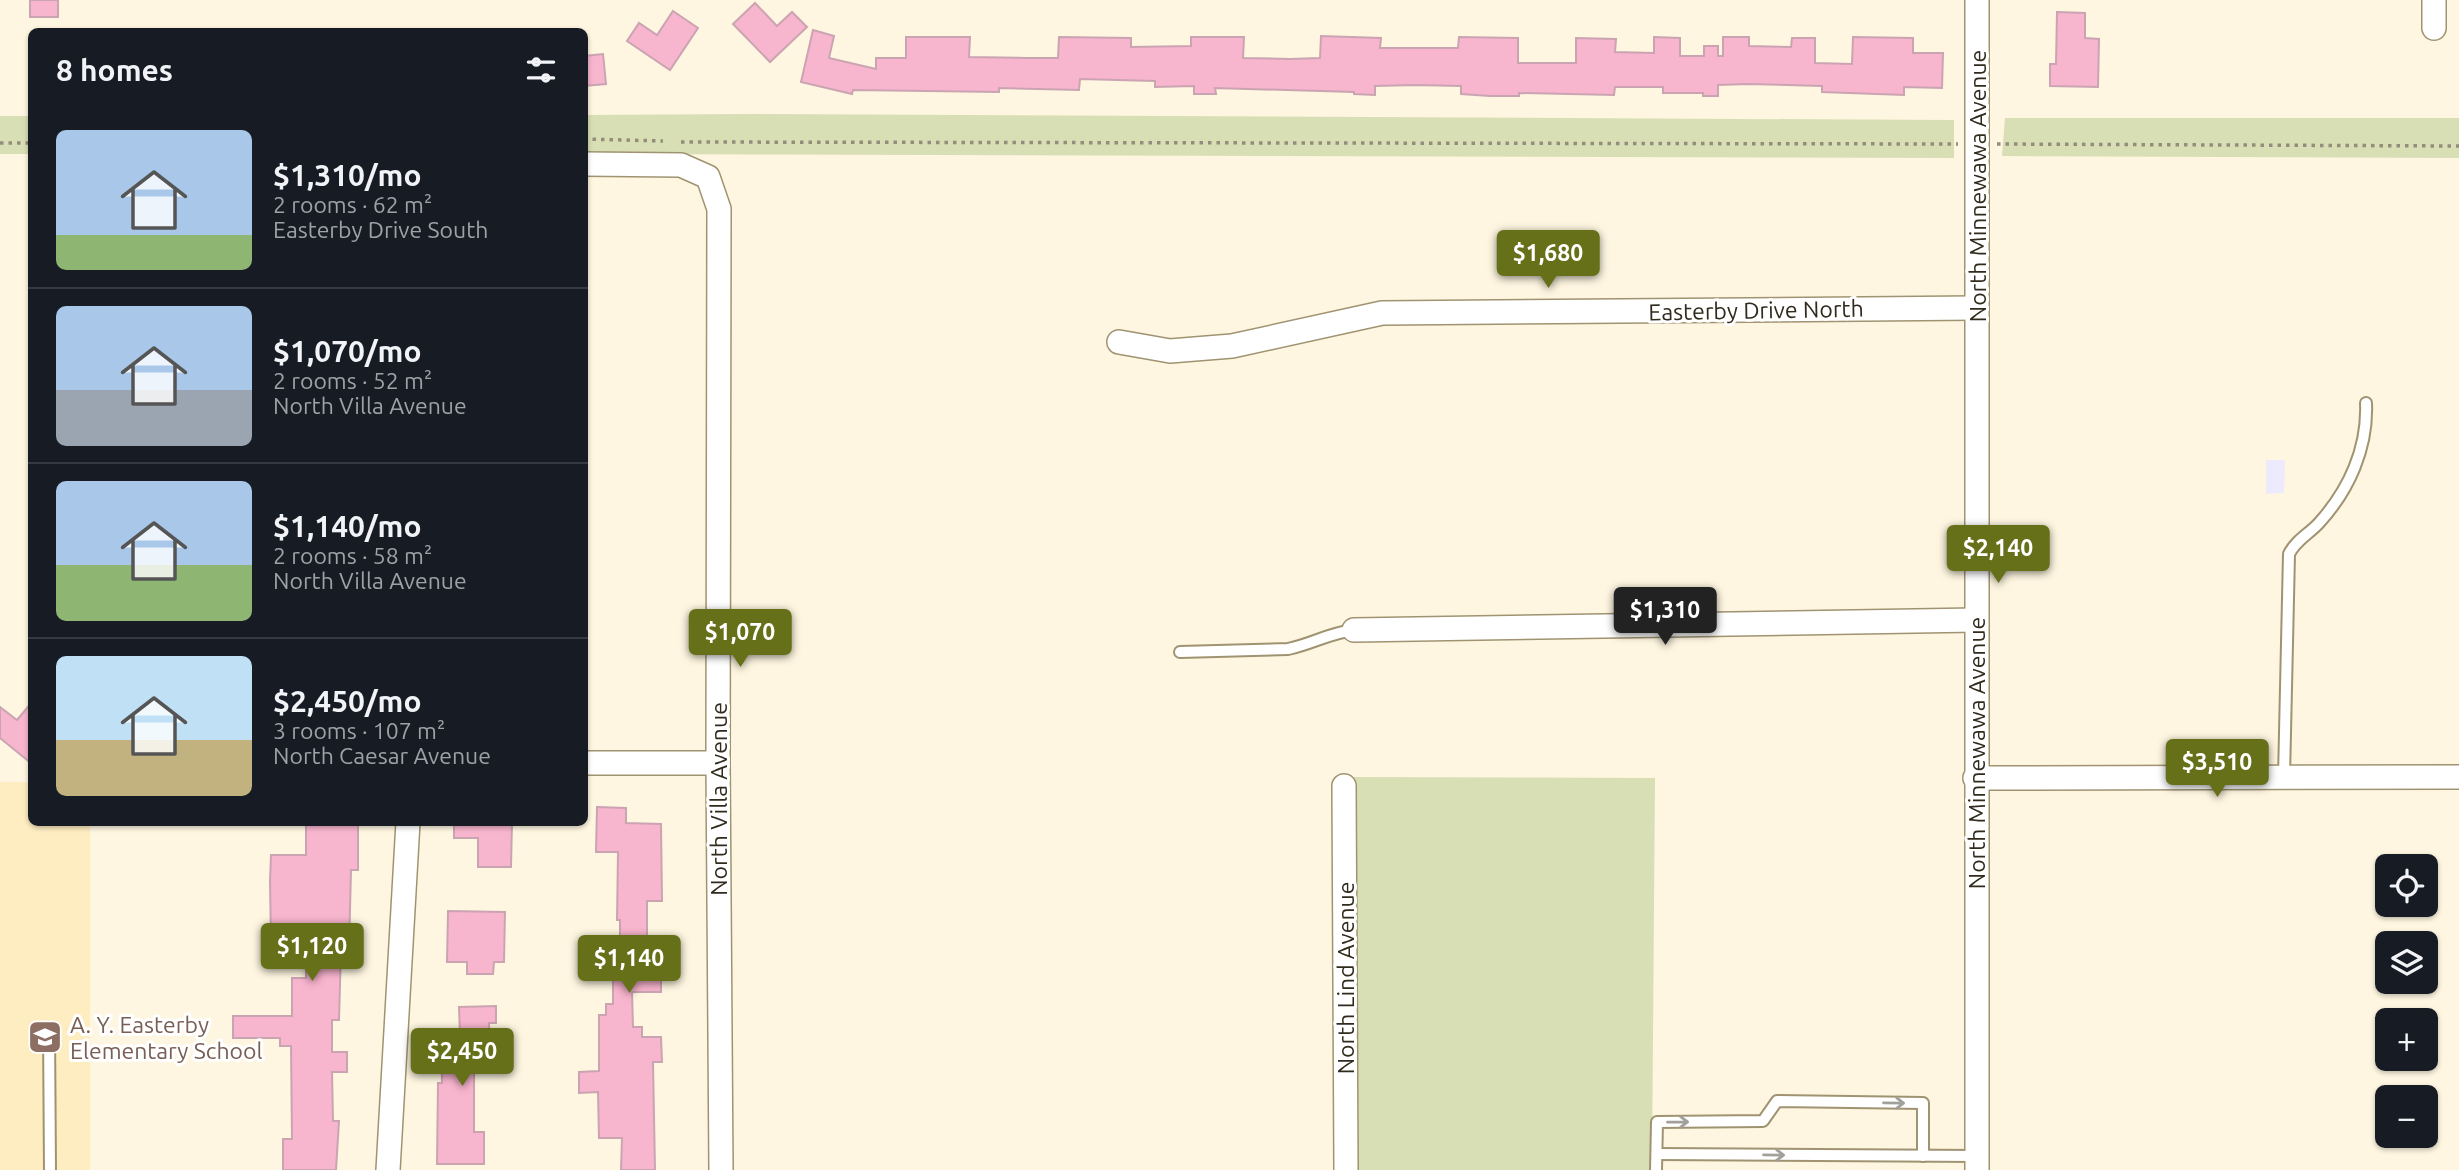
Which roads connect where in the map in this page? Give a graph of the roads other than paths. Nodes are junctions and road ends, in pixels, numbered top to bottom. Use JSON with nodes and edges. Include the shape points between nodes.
{"nodes":[{"id":1,"x":1977,"y":0,"type":"edge"},
{"id":2,"x":2434,"y":0,"type":"edge"},
{"id":3,"x":2434,"y":28,"type":"dead end"},
{"id":4,"x":588,"y":164,"type":"edge"},
{"id":5,"x":1977,"y":308,"type":"junction"},
{"id":6,"x":1119,"y":342,"type":"dead end"},
{"id":7,"x":2366,"y":403,"type":"dead end"},
{"id":8,"x":1976,"y":620,"type":"junction"},
{"id":9,"x":1354,"y":630,"type":"joint"},
{"id":10,"x":1180,"y":652,"type":"dead end"},
{"id":11,"x":588,"y":763,"type":"edge"},
{"id":12,"x":718,"y":763,"type":"junction"},
{"id":13,"x":2284,"y":777,"type":"junction"},
{"id":14,"x":2459,"y":777,"type":"edge"},
{"id":15,"x":1975,"y":778,"type":"junction"},
{"id":16,"x":1344,"y":786,"type":"dead end"},
{"id":17,"x":408,"y":826,"type":"edge"},
{"id":18,"x":49,"y":1029,"type":"dead end"},
{"id":19,"x":1657,"y":1154,"type":"junction"},
{"id":20,"x":1923,"y":1156,"type":"junction"},
{"id":21,"x":1977,"y":1163,"type":"edge"},
{"id":22,"x":50,"y":1170,"type":"edge"},
{"id":23,"x":388,"y":1170,"type":"edge"},
{"id":24,"x":721,"y":1170,"type":"edge"},
{"id":25,"x":1346,"y":1170,"type":"edge"},
{"id":26,"x":1656,"y":1170,"type":"edge"}],
"edges":[{"from":1,"to":5,"type":"street","name":"North Minnewawa Avenue"},
{"from":2,"to":3,"type":"street"},
{"from":4,"to":12,"type":"street","name":"North Villa Avenue","via":[[681,165],[708,177],[719,209]]},
{"from":5,"to":6,"type":"street","name":"Easterby Drive North","via":[[1382,313],[1232,346],[1170,351]]},
{"from":5,"to":8,"type":"street","name":"North Minnewawa Avenue"},
{"from":7,"to":13,"type":"lane","via":[[2364,443],[2343,493],[2289,554]]},
{"from":8,"to":9,"type":"street"},
{"from":8,"to":15,"type":"street","name":"North Minnewawa Avenue"},
{"from":9,"to":10,"type":"lane","via":[[1334,632],[1288,649]]},
{"from":11,"to":12,"type":"street"},
{"from":12,"to":24,"type":"street","name":"North Villa Avenue"},
{"from":13,"to":14,"type":"street"},
{"from":13,"to":15,"type":"street"},
{"from":15,"to":21,"type":"street","name":"North Minnewawa Avenue"},
{"from":16,"to":25,"type":"street","name":"North Lind Avenue"},
{"from":17,"to":23,"type":"street"},
{"from":18,"to":22,"type":"lane"},
{"from":19,"to":20,"type":"lane","one_way":true},
{"from":19,"to":20,"type":"lane","one_way":true,"via":[[1657,1122],[1763,1121],[1777,1101],[1923,1104]]},
{"from":19,"to":26,"type":"lane"},
{"from":20,"to":21,"type":"lane"}]}
